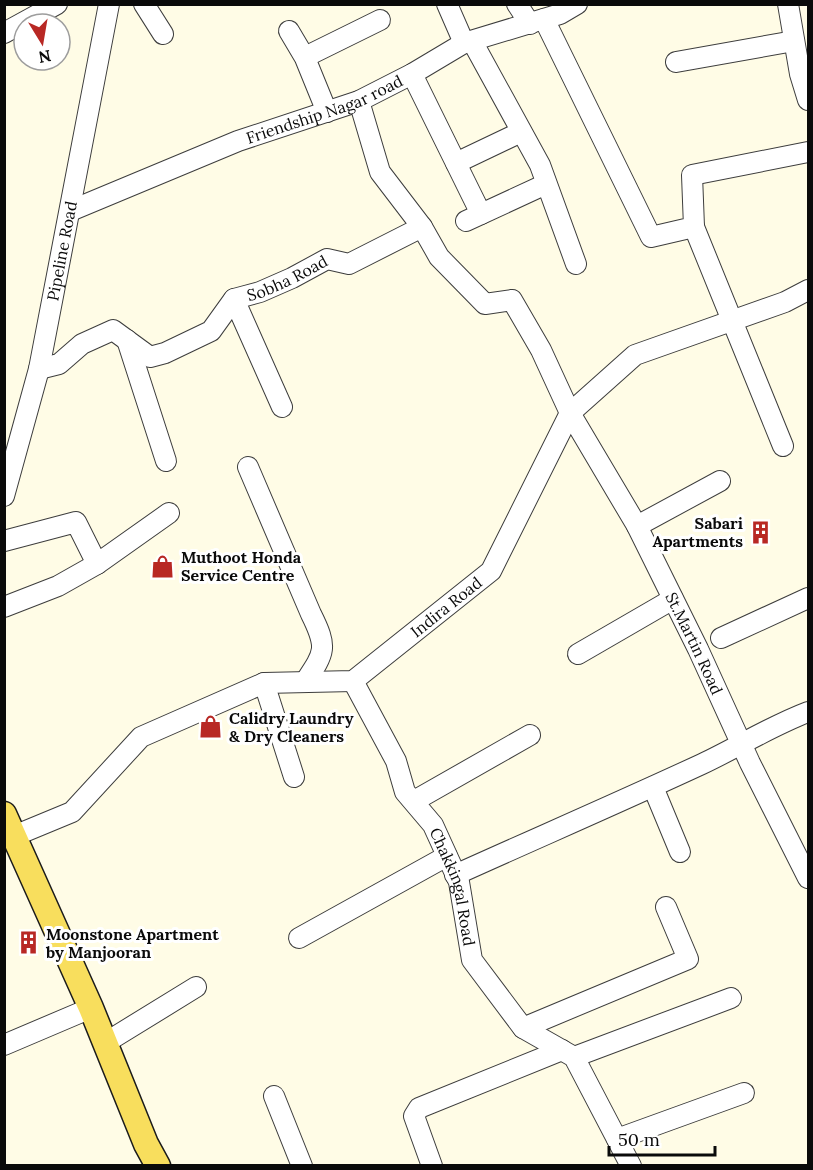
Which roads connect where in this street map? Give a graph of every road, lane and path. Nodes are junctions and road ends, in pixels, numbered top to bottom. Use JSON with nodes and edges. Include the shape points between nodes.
{"nodes":[{"id":1,"x":57,"y":4,"type":"edge"},
{"id":2,"x":109,"y":4,"type":"edge"},
{"id":3,"x":144,"y":4,"type":"edge"},
{"id":4,"x":447,"y":4,"type":"edge"},
{"id":5,"x":517,"y":4,"type":"edge"},
{"id":6,"x":577,"y":4,"type":"edge"},
{"id":7,"x":796,"y":13,"type":"edge"},
{"id":8,"x":380,"y":21,"type":"dead end"},
{"id":9,"x":537,"y":22,"type":"junction"},
{"id":10,"x":289,"y":31,"type":"dead end"},
{"id":11,"x":4,"y":33,"type":"edge"},
{"id":12,"x":163,"y":34,"type":"dead end"},
{"id":13,"x":794,"y":40,"type":"junction"},
{"id":14,"x":468,"y":42,"type":"junction"},
{"id":15,"x":304,"y":57,"type":"junction"},
{"id":16,"x":676,"y":62,"type":"dead end"},
{"id":17,"x":412,"y":74,"type":"junction"},
{"id":18,"x":808,"y":100,"type":"edge"},
{"id":19,"x":359,"y":101,"type":"junction"},
{"id":20,"x":327,"y":111,"type":"junction"},
{"id":21,"x":521,"y":132,"type":"junction"},
{"id":22,"x":808,"y":152,"type":"edge"},
{"id":23,"x":456,"y":164,"type":"junction"},
{"id":24,"x":546,"y":184,"type":"junction"},
{"id":25,"x":70,"y":211,"type":"junction"},
{"id":26,"x":422,"y":227,"type":"junction"},
{"id":27,"x":694,"y":227,"type":"junction"},
{"id":28,"x":576,"y":264,"type":"dead end"},
{"id":29,"x":808,"y":290,"type":"edge"},
{"id":30,"x":234,"y":299,"type":"junction"},
{"id":31,"x":732,"y":321,"type":"junction"},
{"id":32,"x":127,"y":340,"type":"junction"},
{"id":33,"x":39,"y":369,"type":"junction"},
{"id":34,"x":282,"y":407,"type":"dead end"},
{"id":35,"x":570,"y":413,"type":"junction"},
{"id":36,"x":783,"y":446,"type":"dead end"},
{"id":37,"x":166,"y":461,"type":"dead end"},
{"id":38,"x":248,"y":466,"type":"dead end"},
{"id":39,"x":720,"y":481,"type":"dead end"},
{"id":40,"x":4,"y":496,"type":"edge"},
{"id":41,"x":169,"y":513,"type":"dead end"},
{"id":42,"x":637,"y":526,"type":"junction"},
{"id":43,"x":4,"y":541,"type":"edge"},
{"id":44,"x":97,"y":564,"type":"junction"},
{"id":45,"x":808,"y":598,"type":"edge"},
{"id":46,"x":673,"y":599,"type":"junction"},
{"id":47,"x":4,"y":607,"type":"edge"},
{"id":48,"x":721,"y":638,"type":"dead end"},
{"id":49,"x":578,"y":654,"type":"dead end"},
{"id":50,"x":353,"y":681,"type":"junction"},
{"id":51,"x":305,"y":682,"type":"junction"},
{"id":52,"x":264,"y":683,"type":"junction"},
{"id":53,"x":808,"y":712,"type":"edge"},
{"id":54,"x":530,"y":735,"type":"dead end"},
{"id":55,"x":742,"y":745,"type":"junction"},
{"id":56,"x":294,"y":777,"type":"dead end"},
{"id":57,"x":653,"y":787,"type":"junction"},
{"id":58,"x":414,"y":801,"type":"junction"},
{"id":59,"x":9,"y":825,"type":"edge"},
{"id":60,"x":680,"y":852,"type":"dead end"},
{"id":61,"x":447,"y":856,"type":"junction"},
{"id":62,"x":808,"y":872,"type":"edge"},
{"id":63,"x":455,"y":875,"type":"junction"},
{"id":64,"x":666,"y":907,"type":"dead end"},
{"id":65,"x":299,"y":938,"type":"dead end"},
{"id":66,"x":196,"y":987,"type":"dead end"},
{"id":67,"x":731,"y":998,"type":"dead end"},
{"id":68,"x":91,"y":1008,"type":"junction"},
{"id":69,"x":523,"y":1028,"type":"junction"},
{"id":70,"x":105,"y":1043,"type":"junction"},
{"id":71,"x":4,"y":1045,"type":"edge"},
{"id":72,"x":568,"y":1053,"type":"junction"},
{"id":73,"x":744,"y":1093,"type":"dead end"},
{"id":74,"x":274,"y":1096,"type":"dead end"},
{"id":75,"x":617,"y":1139,"type":"junction"},
{"id":76,"x":158,"y":1166,"type":"edge"},
{"id":77,"x":302,"y":1166,"type":"edge"},
{"id":78,"x":432,"y":1166,"type":"edge"},
{"id":79,"x":631,"y":1166,"type":"edge"}],
"edges":[{"from":1,"to":11,"type":"street"},
{"from":2,"to":25,"type":"street","name":"Pipeline Road"},
{"from":3,"to":12,"type":"street"},
{"from":4,"to":14,"type":"street"},
{"from":5,"to":9,"type":"street"},
{"from":6,"to":9,"type":"street","name":"Friendship Nagar road","via":[[561,15]]},
{"from":7,"to":13,"type":"street"},
{"from":8,"to":15,"type":"street"},
{"from":9,"to":14,"type":"street","name":"Friendship Nagar road"},
{"from":9,"to":27,"type":"street","via":[[651,237]]},
{"from":10,"to":15,"type":"street"},
{"from":13,"to":16,"type":"street"},
{"from":13,"to":18,"type":"street"},
{"from":14,"to":17,"type":"street","name":"Friendship Nagar road"},
{"from":14,"to":21,"type":"street"},
{"from":15,"to":20,"type":"street"},
{"from":17,"to":19,"type":"street","name":"Friendship Nagar road"},
{"from":17,"to":23,"type":"street"},
{"from":19,"to":20,"type":"street","name":"Friendship Nagar road"},
{"from":19,"to":26,"type":"street","via":[[380,172]]},
{"from":20,"to":25,"type":"street","name":"Friendship Nagar road","via":[[238,141]]},
{"from":21,"to":23,"type":"street"},
{"from":21,"to":24,"type":"street"},
{"from":22,"to":27,"type":"street","via":[[692,175]]},
{"from":23,"to":24,"type":"street","via":[[474,217]]},
{"from":24,"to":28,"type":"street"},
{"from":25,"to":33,"type":"street","name":"Pipeline Road"},
{"from":26,"to":30,"type":"street","name":"Sobha Road","via":[[349,264],[327,259],[271,288]]},
{"from":26,"to":35,"type":"street","name":"St.Martin Road","via":[[439,257],[485,304],[512,300]]},
{"from":27,"to":31,"type":"street"},
{"from":29,"to":31,"type":"street","name":"Indira Road"},
{"from":30,"to":32,"type":"street","name":"Sobha Road","via":[[212,331],[165,353],[150,357]]},
{"from":30,"to":34,"type":"street"},
{"from":31,"to":35,"type":"street","name":"Indira Road","via":[[634,355]]},
{"from":31,"to":36,"type":"street"},
{"from":32,"to":33,"type":"street","name":"Sobha Road","via":[[113,330],[82,344],[59,364]]},
{"from":32,"to":37,"type":"street"},
{"from":33,"to":40,"type":"street","name":"Pipeline Road"},
{"from":35,"to":42,"type":"street","name":"St.Martin Road"},
{"from":35,"to":50,"type":"street","name":"Indira Road","via":[[491,571]]},
{"from":38,"to":51,"type":"street","via":[[321,634],[321,658]]},
{"from":39,"to":42,"type":"street"},
{"from":41,"to":44,"type":"street"},
{"from":42,"to":46,"type":"street","name":"St.Martin Road"},
{"from":43,"to":44,"type":"street","via":[[76,522]]},
{"from":44,"to":47,"type":"street","via":[[58,586]]},
{"from":45,"to":48,"type":"street"},
{"from":46,"to":49,"type":"street"},
{"from":46,"to":55,"type":"street","name":"St.Martin Road"},
{"from":50,"to":51,"type":"street"},
{"from":50,"to":58,"type":"street","name":"Chakkingal Road","via":[[396,761],[405,792]]},
{"from":51,"to":52,"type":"street"},
{"from":52,"to":56,"type":"street"},
{"from":52,"to":59,"type":"street","via":[[141,737],[72,812]]},
{"from":53,"to":55,"type":"street"},
{"from":54,"to":58,"type":"street"},
{"from":55,"to":57,"type":"street"},
{"from":55,"to":62,"type":"street","name":"St.Martin Road"},
{"from":57,"to":60,"type":"street"},
{"from":57,"to":63,"type":"street"},
{"from":58,"to":61,"type":"street","name":"Chakkingal Road","via":[[433,825]]},
{"from":59,"to":68,"type":"main road"},
{"from":61,"to":63,"type":"street","name":"Chakkingal Road"},
{"from":61,"to":65,"type":"street"},
{"from":63,"to":69,"type":"street","name":"Chakkingal Road","via":[[472,960]]},
{"from":64,"to":69,"type":"street","via":[[688,959]]},
{"from":66,"to":70,"type":"street"},
{"from":67,"to":72,"type":"street"},
{"from":68,"to":70,"type":"main road"},
{"from":68,"to":71,"type":"street"},
{"from":69,"to":72,"type":"street","name":"Chakkingal Road"},
{"from":70,"to":76,"type":"main road"},
{"from":72,"to":75,"type":"street"},
{"from":72,"to":78,"type":"street","via":[[419,1108],[414,1116]]},
{"from":73,"to":75,"type":"street"},
{"from":74,"to":77,"type":"street"},
{"from":75,"to":79,"type":"street"}]}
